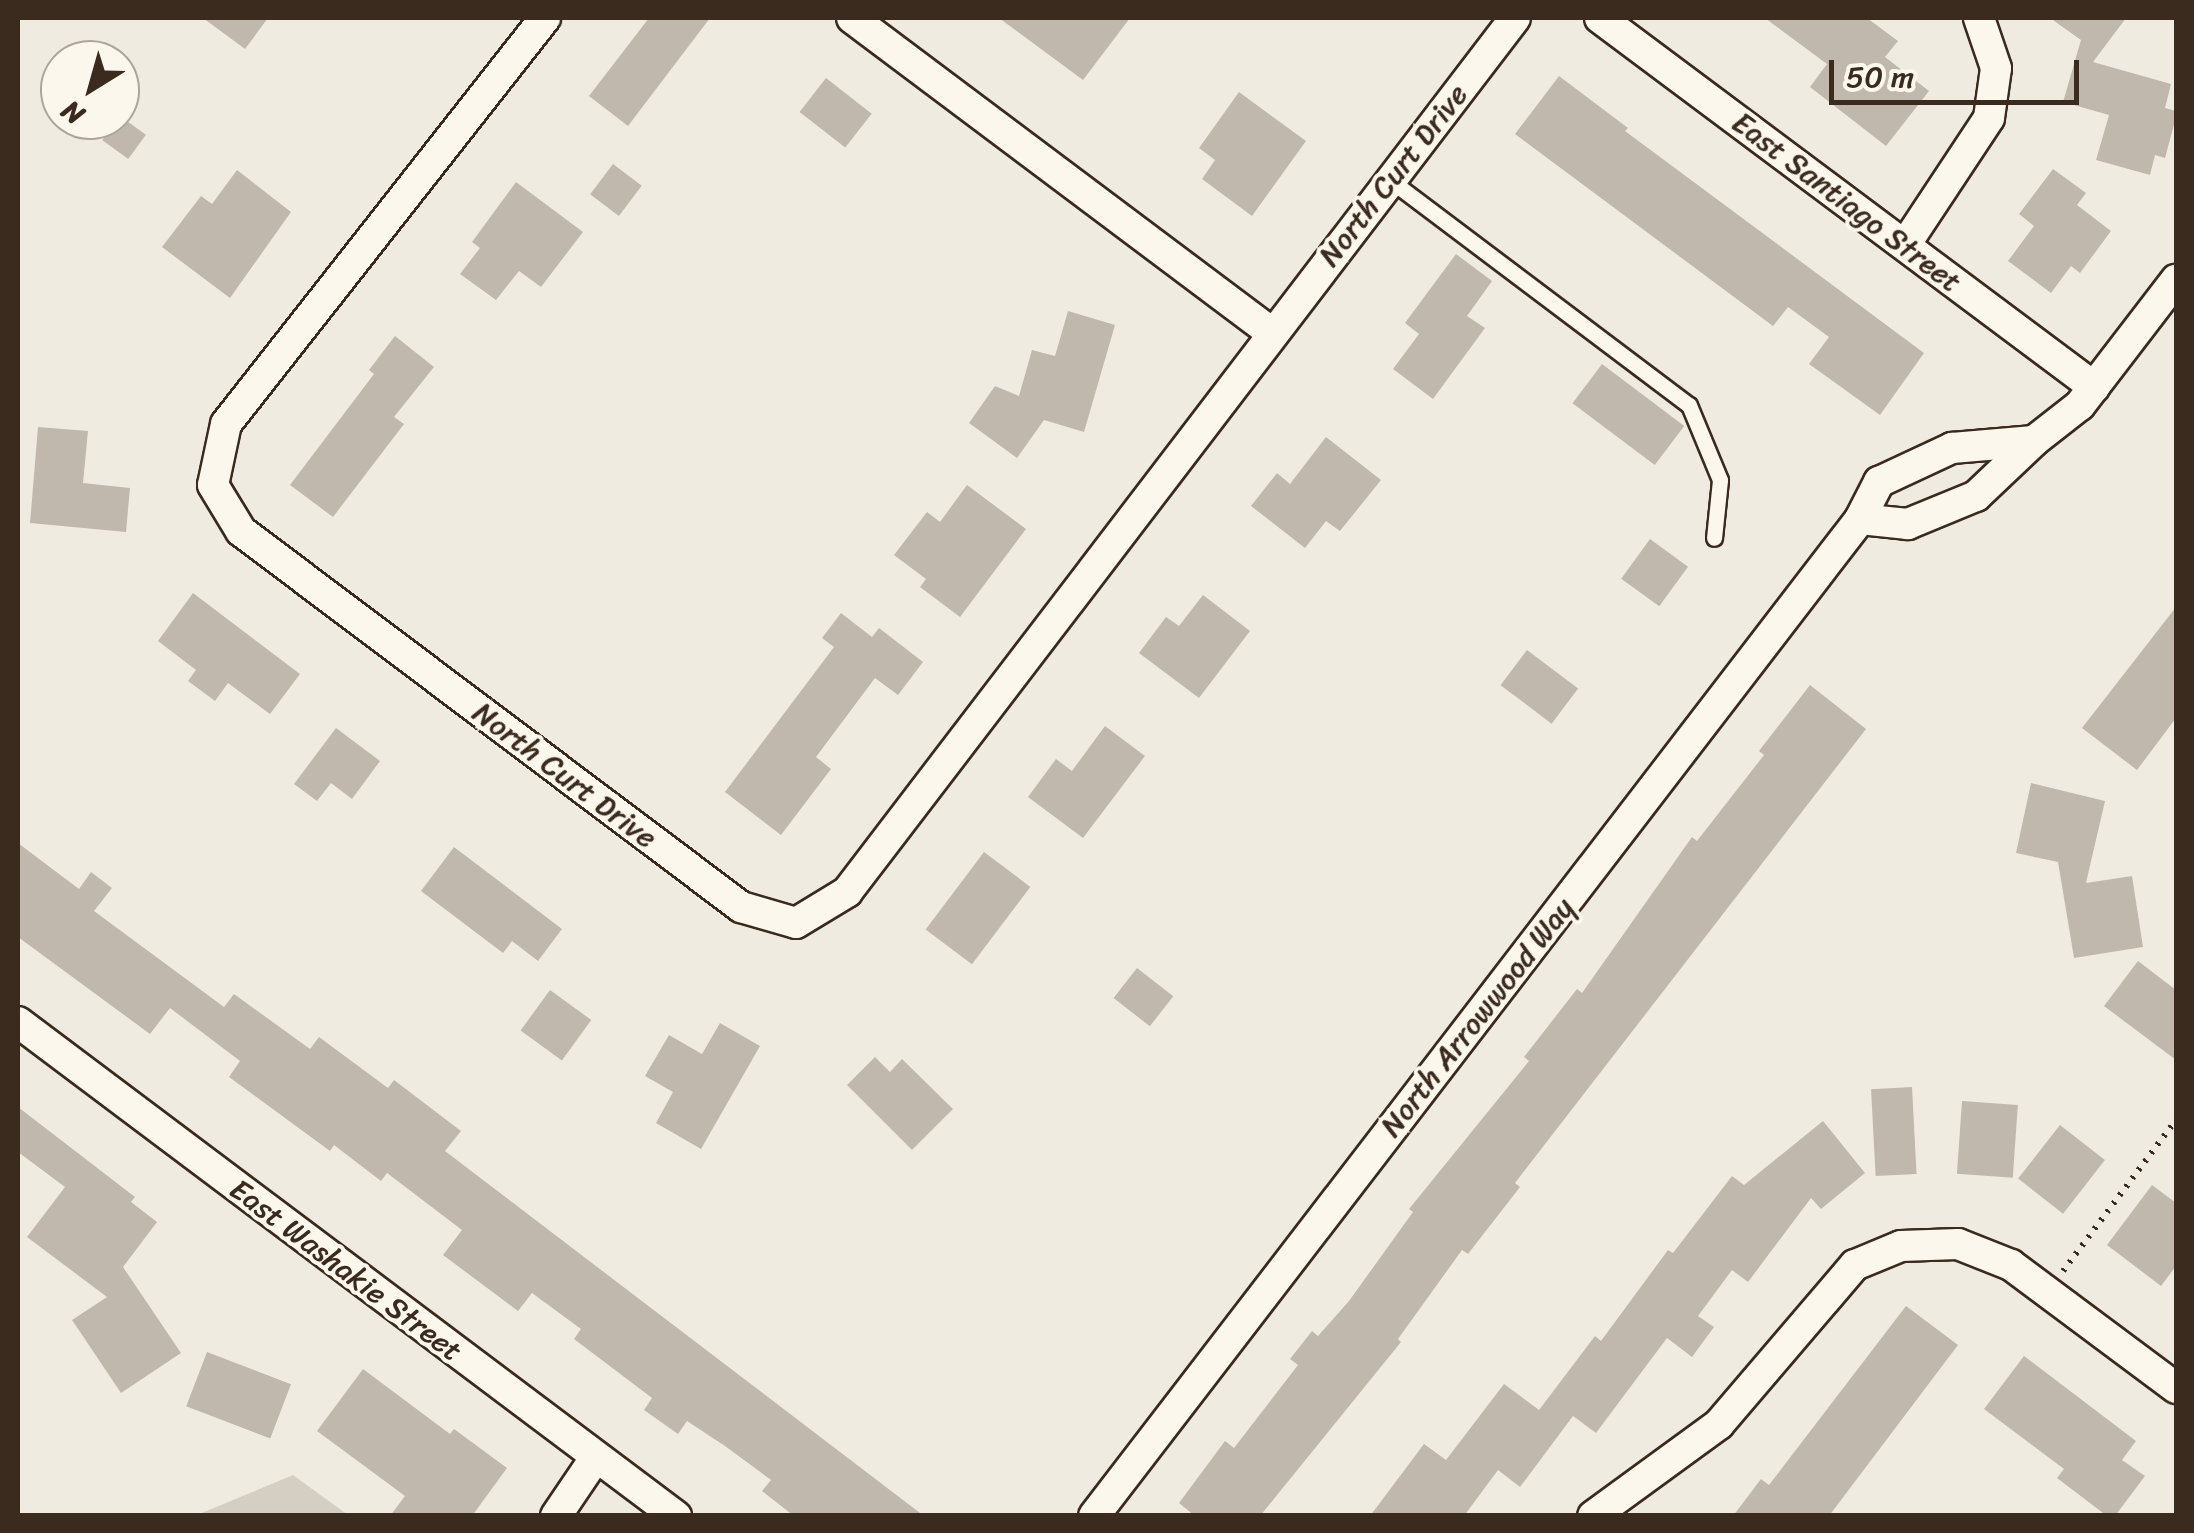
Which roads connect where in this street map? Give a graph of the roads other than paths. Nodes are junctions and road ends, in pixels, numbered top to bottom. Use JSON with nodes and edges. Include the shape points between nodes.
{"nodes":[{"id":1,"x":544,"y":18,"type":"edge"},
{"id":2,"x":852,"y":18,"type":"edge"},
{"id":3,"x":1514,"y":18,"type":"edge"},
{"id":4,"x":1600,"y":18,"type":"edge"},
{"id":5,"x":1979,"y":18,"type":"edge"},
{"id":6,"x":1390,"y":180,"type":"junction"},
{"id":7,"x":1905,"y":245,"type":"junction"},
{"id":8,"x":2176,"y":280,"type":"edge"},
{"id":9,"x":1272,"y":333,"type":"junction"},
{"id":10,"x":2094,"y":387,"type":"junction"},
{"id":11,"x":2034,"y":441,"type":"junction"},
{"id":12,"x":1860,"y":519,"type":"junction"},
{"id":13,"x":1714,"y":538,"type":"dead end"},
{"id":14,"x":18,"y":1022,"type":"edge"},
{"id":15,"x":2176,"y":1388,"type":"edge"},
{"id":16,"x":596,"y":1457,"type":"junction"},
{"id":17,"x":556,"y":1516,"type":"edge"},
{"id":18,"x":676,"y":1516,"type":"edge"},
{"id":19,"x":1094,"y":1516,"type":"edge"},
{"id":20,"x":1593,"y":1516,"type":"edge"}],
"edges":[{"from":1,"to":9,"type":"street","name":"North Curt Drive","via":[[226,424],[212,485],[241,531],[741,907],[796,924],[847,892]]},
{"from":2,"to":9,"type":"street"},
{"from":3,"to":6,"type":"street","name":"North Curt Drive"},
{"from":4,"to":7,"type":"street","name":"East Santiago Street"},
{"from":5,"to":7,"type":"street","via":[[1996,68],[1989,118]]},
{"from":6,"to":9,"type":"street","name":"North Curt Drive"},
{"from":6,"to":13,"type":"lane","via":[[1690,404],[1720,480]]},
{"from":7,"to":10,"type":"street","name":"East Santiago Street"},
{"from":8,"to":10,"type":"street"},
{"from":10,"to":11,"type":"street"},
{"from":11,"to":12,"type":"street","via":[[1976,496],[1908,524]]},
{"from":11,"to":12,"type":"street","name":"North Arrowwood Way","via":[[1952,448],[1879,482]]},
{"from":12,"to":19,"type":"street","name":"North Arrowwood Way"},
{"from":14,"to":16,"type":"street","name":"East Washakie Street"},
{"from":15,"to":20,"type":"street","via":[[2011,1265],[1958,1244],[1901,1246],[1856,1265],[1719,1424]]},
{"from":16,"to":17,"type":"street"},
{"from":16,"to":18,"type":"street","name":"East Washakie Street"}]}
